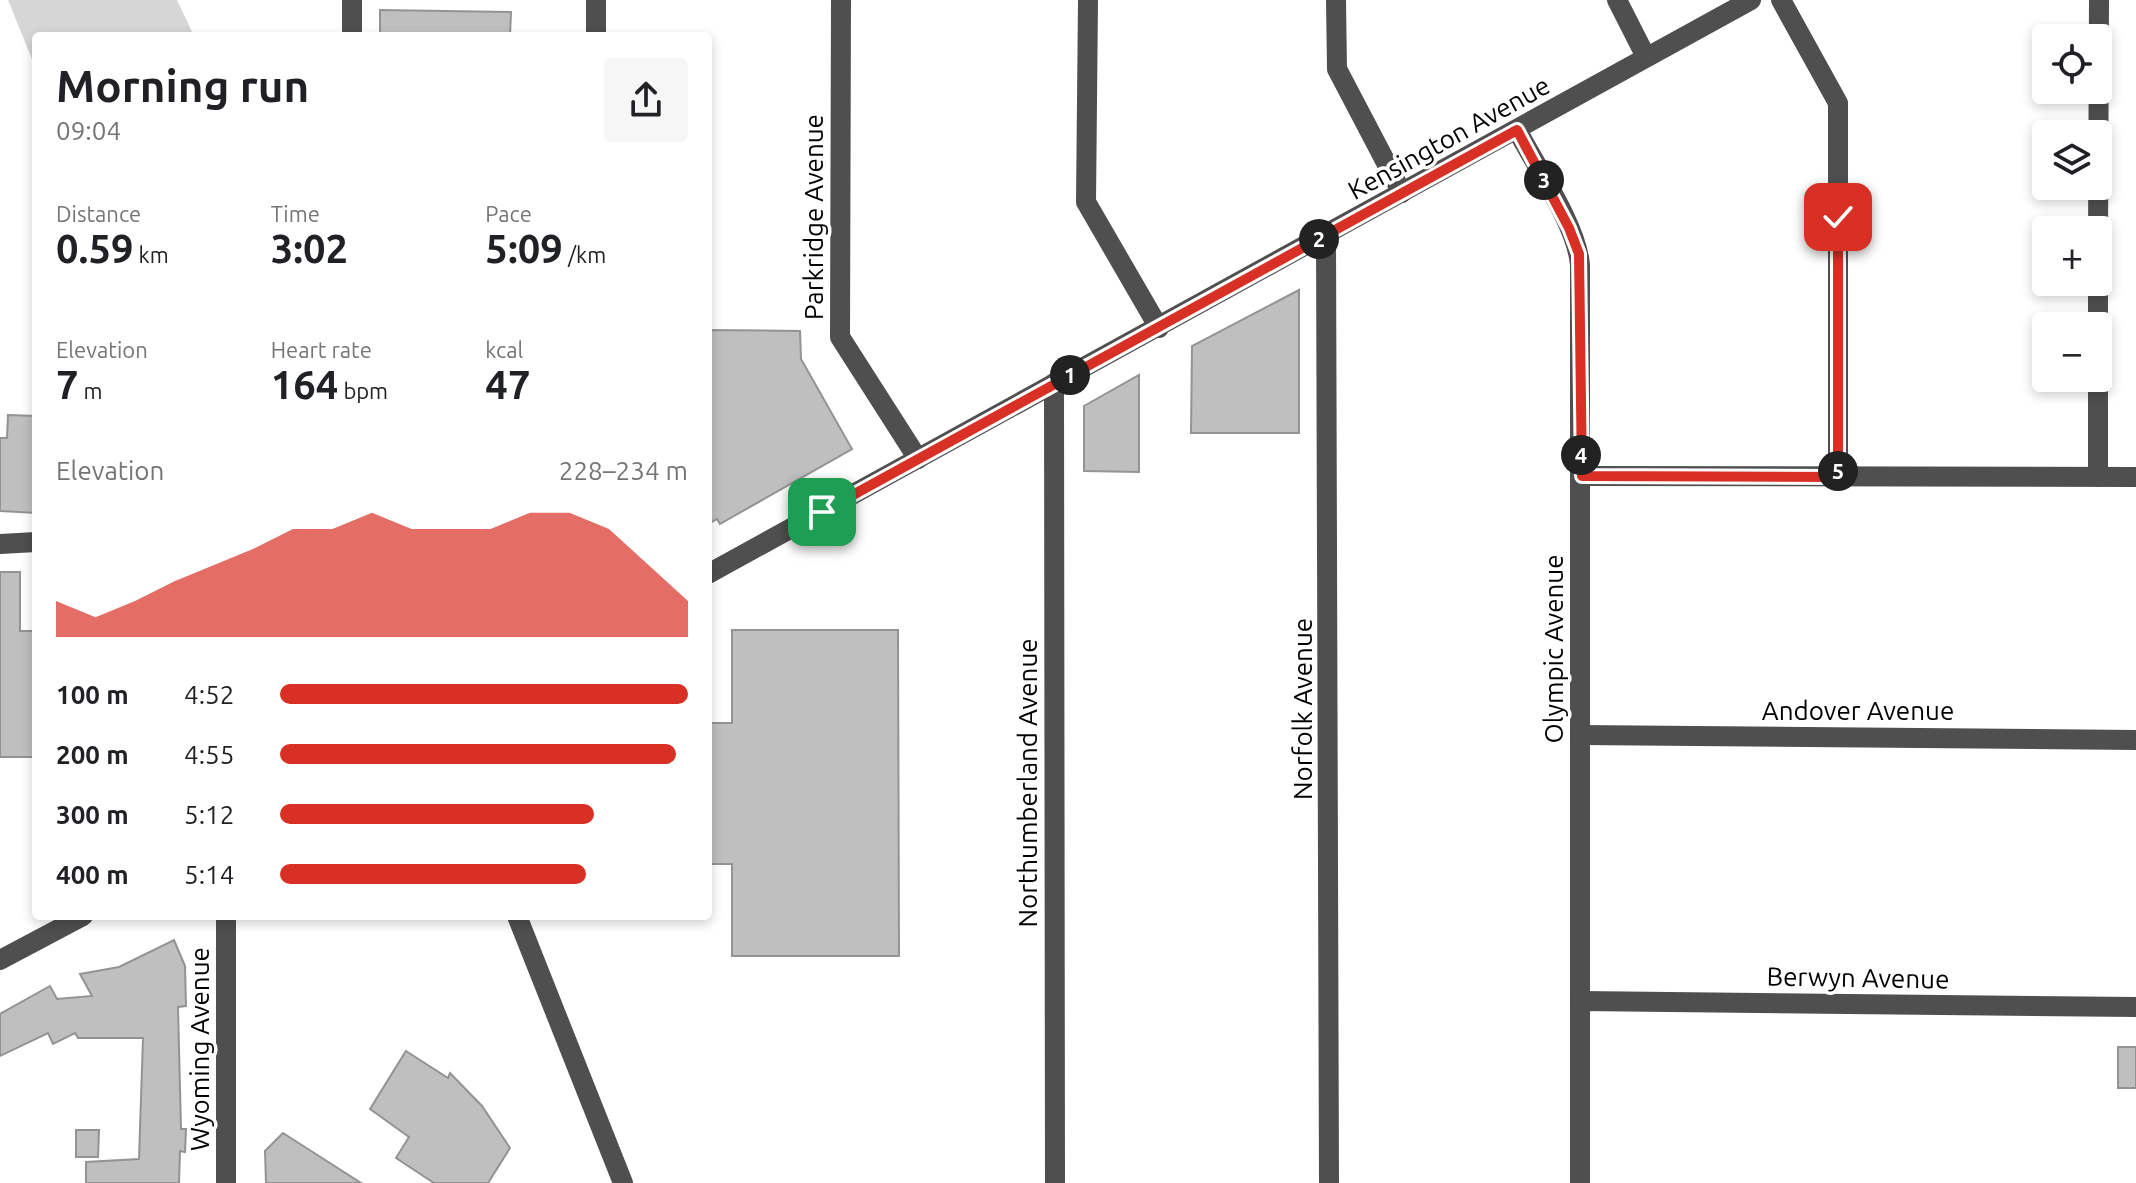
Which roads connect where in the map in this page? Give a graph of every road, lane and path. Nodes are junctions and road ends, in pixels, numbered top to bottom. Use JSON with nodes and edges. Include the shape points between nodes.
{"nodes":[{"id":1,"x":352,"y":0,"type":"edge"},
{"id":2,"x":596,"y":0,"type":"edge"},
{"id":3,"x":841,"y":0,"type":"edge"},
{"id":4,"x":1088,"y":0,"type":"edge"},
{"id":5,"x":1336,"y":0,"type":"edge"},
{"id":6,"x":1617,"y":0,"type":"edge"},
{"id":7,"x":1751,"y":0,"type":"edge"},
{"id":8,"x":1781,"y":0,"type":"edge"},
{"id":9,"x":2099,"y":0,"type":"edge"},
{"id":10,"x":352,"y":32,"type":"edge"},
{"id":11,"x":596,"y":32,"type":"edge"},
{"id":12,"x":1646,"y":57,"type":"junction"},
{"id":13,"x":1517,"y":130,"type":"junction"},
{"id":14,"x":1402,"y":193,"type":"junction"},
{"id":15,"x":2098,"y":216,"type":"edge"},
{"id":16,"x":1326,"y":235,"type":"junction"},
{"id":17,"x":1159,"y":328,"type":"junction"},
{"id":18,"x":1054,"y":383,"type":"junction"},
{"id":19,"x":2098,"y":392,"type":"edge"},
{"id":20,"x":918,"y":459,"type":"junction"},
{"id":21,"x":1582,"y":476,"type":"junction"},
{"id":22,"x":1838,"y":477,"type":"junction"},
{"id":23,"x":2098,"y":477,"type":"junction"},
{"id":24,"x":2136,"y":477,"type":"edge"},
{"id":25,"x":32,"y":542,"type":"edge"},
{"id":26,"x":0,"y":544,"type":"edge"},
{"id":27,"x":712,"y":572,"type":"edge"},
{"id":28,"x":1580,"y":735,"type":"junction"},
{"id":29,"x":2136,"y":740,"type":"edge"},
{"id":30,"x":75,"y":920,"type":"edge"},
{"id":31,"x":226,"y":920,"type":"edge"},
{"id":32,"x":519,"y":920,"type":"edge"},
{"id":33,"x":0,"y":960,"type":"edge"},
{"id":34,"x":1580,"y":1001,"type":"junction"},
{"id":35,"x":2136,"y":1007,"type":"edge"},
{"id":36,"x":226,"y":1183,"type":"edge"},
{"id":37,"x":623,"y":1183,"type":"edge"},
{"id":38,"x":1055,"y":1183,"type":"edge"},
{"id":39,"x":1329,"y":1183,"type":"edge"},
{"id":40,"x":1580,"y":1183,"type":"edge"}],
"edges":[{"from":1,"to":10,"type":"street"},
{"from":2,"to":11,"type":"street"},
{"from":3,"to":20,"type":"street","name":"Parkridge Avenue","via":[[840,337]]},
{"from":4,"to":17,"type":"street","via":[[1086,202]]},
{"from":5,"to":14,"type":"street","via":[[1337,69]]},
{"from":6,"to":12,"type":"street"},
{"from":7,"to":12,"type":"street","name":"Kensington Avenue"},
{"from":8,"to":22,"type":"street","via":[[1838,103]]},
{"from":9,"to":15,"type":"street"},
{"from":12,"to":13,"type":"street","name":"Kensington Avenue"},
{"from":13,"to":14,"type":"street","name":"Kensington Avenue"},
{"from":13,"to":21,"type":"street","name":"Olympic Avenue","via":[[1579,254]]},
{"from":14,"to":16,"type":"street","name":"Kensington Avenue"},
{"from":16,"to":17,"type":"street","name":"Kensington Avenue"},
{"from":16,"to":39,"type":"street","name":"Norfolk Avenue"},
{"from":17,"to":18,"type":"street","name":"Kensington Avenue"},
{"from":18,"to":20,"type":"street","name":"Kensington Avenue"},
{"from":18,"to":38,"type":"street","name":"Northumberland Avenue"},
{"from":19,"to":23,"type":"street"},
{"from":20,"to":27,"type":"street","name":"Kensington Avenue"},
{"from":21,"to":22,"type":"street"},
{"from":21,"to":28,"type":"street","name":"Olympic Avenue"},
{"from":22,"to":23,"type":"street"},
{"from":23,"to":24,"type":"street"},
{"from":25,"to":26,"type":"street"},
{"from":28,"to":29,"type":"street","name":"Andover Avenue"},
{"from":28,"to":34,"type":"street","name":"Olympic Avenue"},
{"from":30,"to":33,"type":"street"},
{"from":31,"to":36,"type":"street","name":"Wyoming Avenue"},
{"from":32,"to":37,"type":"street"},
{"from":34,"to":35,"type":"street","name":"Berwyn Avenue"},
{"from":34,"to":40,"type":"street","name":"Olympic Avenue"}]}
